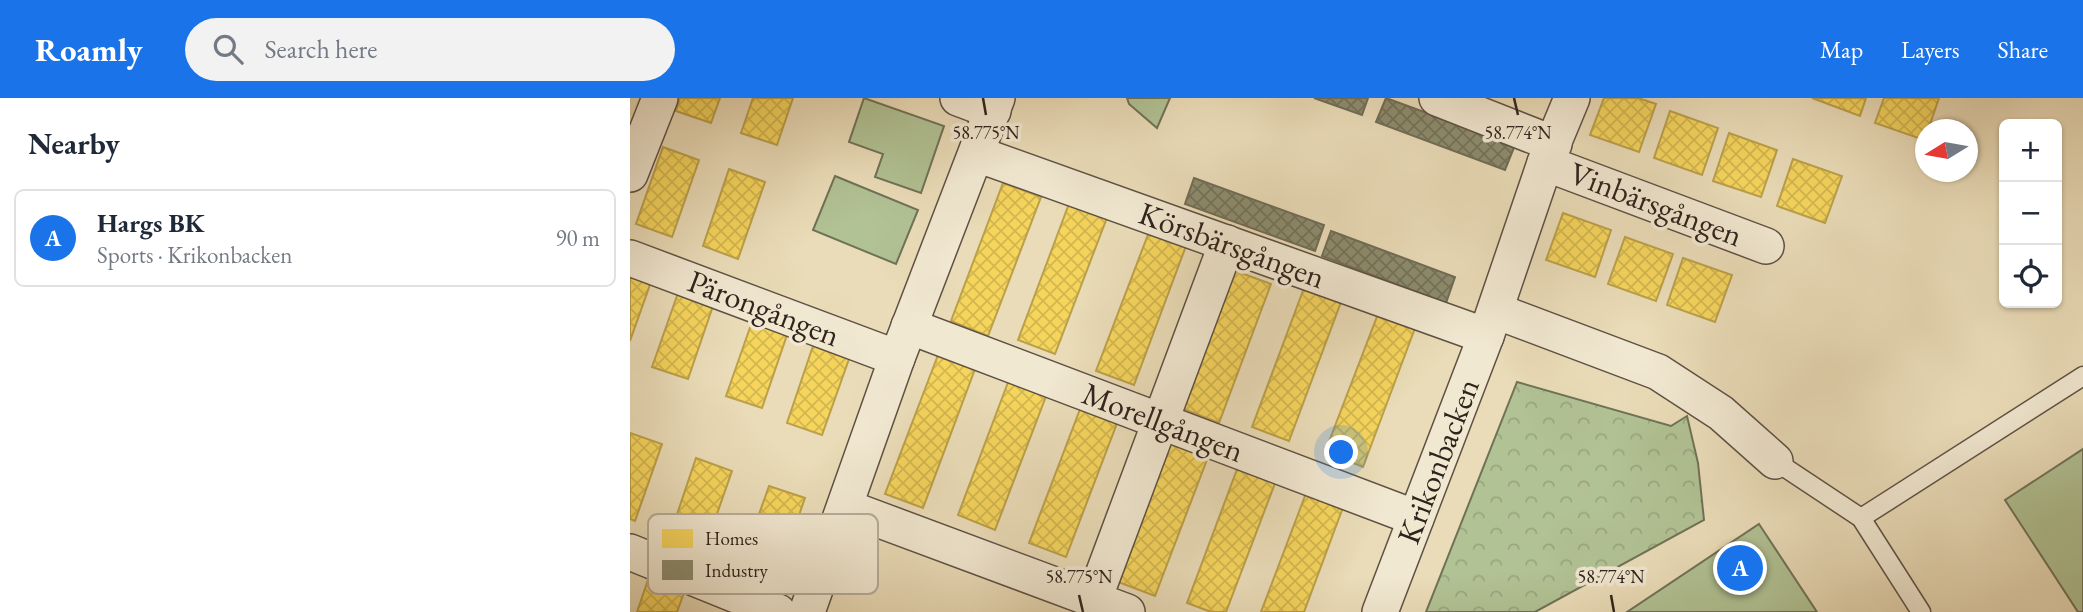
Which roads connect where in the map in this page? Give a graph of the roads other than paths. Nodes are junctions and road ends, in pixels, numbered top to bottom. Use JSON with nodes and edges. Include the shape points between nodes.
{"nodes":[{"id":1,"x":660,"y":98,"type":"edge"},
{"id":2,"x":958,"y":98,"type":"edge"},
{"id":3,"x":1437,"y":98,"type":"edge"},
{"id":4,"x":1572,"y":98,"type":"edge"},
{"id":5,"x":995,"y":104,"type":"edge"},
{"id":6,"x":1549,"y":153,"type":"junction"},
{"id":7,"x":977,"y":154,"type":"junction"},
{"id":8,"x":630,"y":174,"type":"edge"},
{"id":9,"x":1227,"y":243,"type":"junction"},
{"id":10,"x":1766,"y":246,"type":"dead end"},
{"id":11,"x":630,"y":258,"type":"edge"},
{"id":12,"x":1491,"y":323,"type":"junction"},
{"id":13,"x":903,"y":342,"type":"junction"},
{"id":14,"x":2083,"y":376,"type":"edge"},
{"id":15,"x":1161,"y":421,"type":"junction"},
{"id":16,"x":1775,"y":461,"type":"joint"},
{"id":17,"x":845,"y":507,"type":"junction"},
{"id":18,"x":842,"y":514,"type":"edge"},
{"id":19,"x":864,"y":514,"type":"edge"},
{"id":20,"x":1861,"y":517,"type":"junction"},
{"id":21,"x":1416,"y":518,"type":"junction"},
{"id":22,"x":878,"y":519,"type":"edge"},
{"id":23,"x":630,"y":552,"type":"edge"},
{"id":24,"x":648,"y":559,"type":"edge"},
{"id":25,"x":734,"y":594,"type":"edge"},
{"id":26,"x":814,"y":594,"type":"edge"},
{"id":27,"x":1094,"y":599,"type":"junction"},
{"id":28,"x":778,"y":612,"type":"edge"},
{"id":29,"x":807,"y":612,"type":"edge"},
{"id":30,"x":1127,"y":612,"type":"edge"},
{"id":31,"x":1380,"y":612,"type":"edge"},
{"id":32,"x":1922,"y":612,"type":"edge"}],
"edges":[{"from":1,"to":8,"type":"street"},
{"from":2,"to":5,"type":"street"},
{"from":3,"to":6,"type":"street","name":"Vinbärsgången"},
{"from":4,"to":6,"type":"street","name":"Krikonbacken"},
{"from":5,"to":7,"type":"street"},
{"from":6,"to":10,"type":"street","name":"Vinbärsgången"},
{"from":6,"to":12,"type":"street","name":"Krikonbacken"},
{"from":7,"to":9,"type":"street","name":"Körsbärsgången"},
{"from":7,"to":13,"type":"street"},
{"from":9,"to":12,"type":"street","name":"Körsbärsgången"},
{"from":9,"to":15,"type":"street"},
{"from":11,"to":13,"type":"street","name":"Pärongången"},
{"from":12,"to":16,"type":"street","via":[[1658,372],[1721,412]]},
{"from":12,"to":21,"type":"street","name":"Krikonbacken"},
{"from":13,"to":15,"type":"street","name":"Morellgången"},
{"from":13,"to":17,"type":"street"},
{"from":14,"to":20,"type":"lane"},
{"from":15,"to":21,"type":"street","name":"Morellgången"},
{"from":15,"to":27,"type":"street"},
{"from":16,"to":20,"type":"lane"},
{"from":17,"to":18,"type":"street"},
{"from":17,"to":19,"type":"street"},
{"from":20,"to":32,"type":"lane"},
{"from":21,"to":31,"type":"street","name":"Krikonbacken"},
{"from":22,"to":27,"type":"street"},
{"from":23,"to":24,"type":"street"},
{"from":25,"to":28,"type":"street"},
{"from":26,"to":29,"type":"street"},
{"from":27,"to":30,"type":"street"}]}
